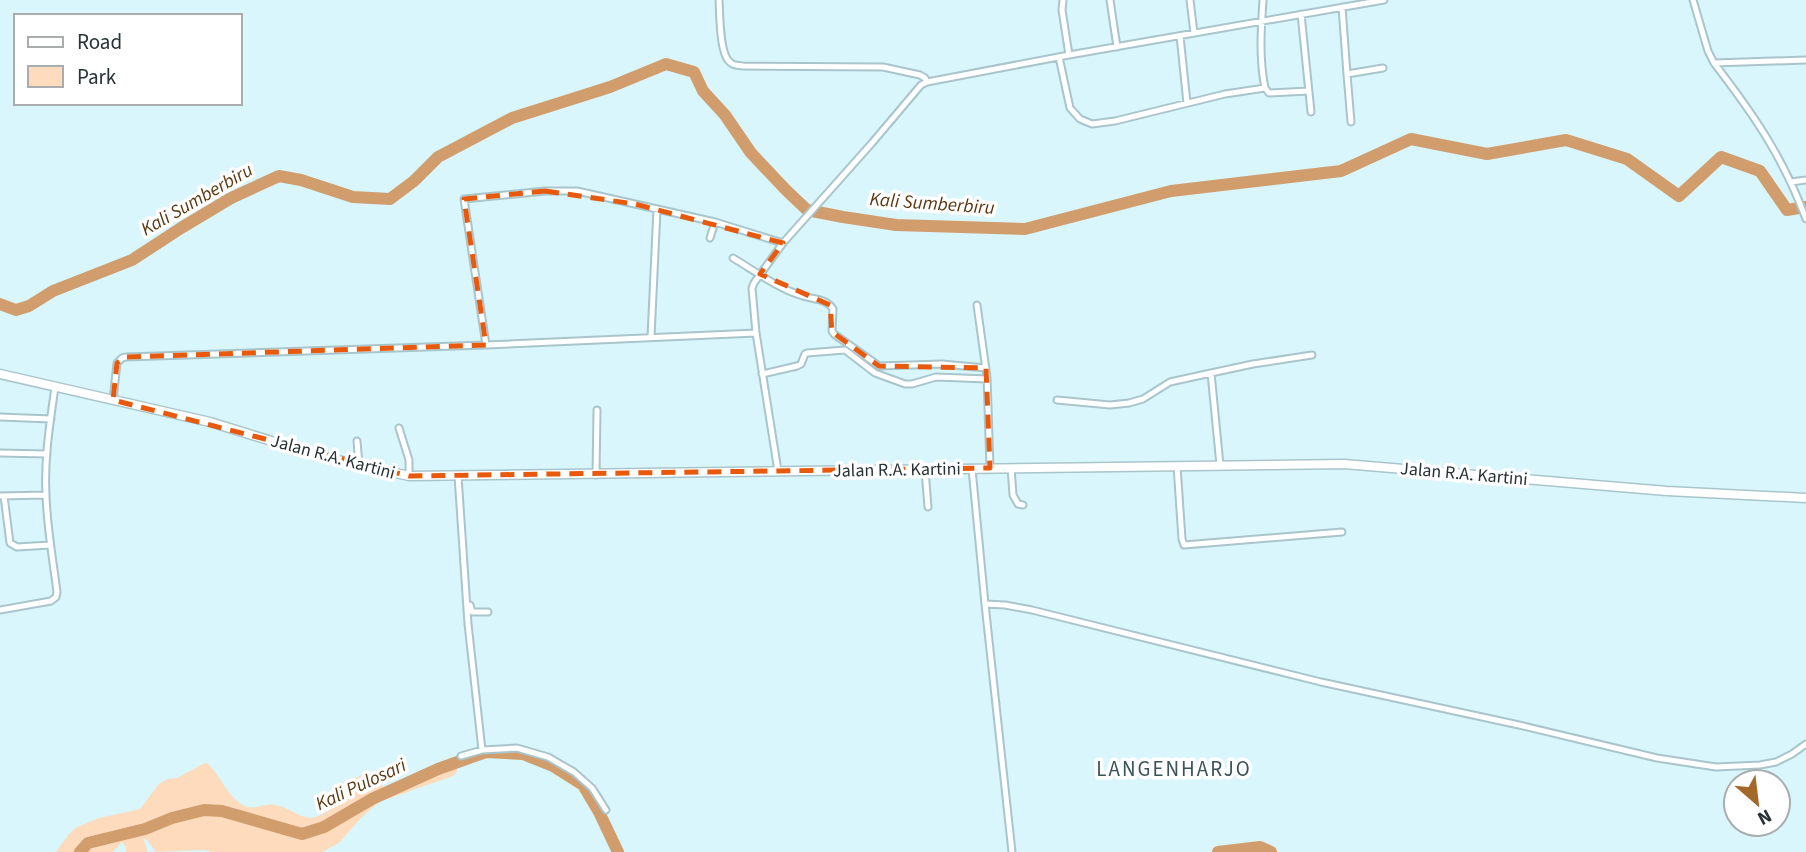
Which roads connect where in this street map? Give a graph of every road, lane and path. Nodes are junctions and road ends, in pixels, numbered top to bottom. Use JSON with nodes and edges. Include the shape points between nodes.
{"nodes":[{"id":1,"x":719,"y":0,"type":"edge"},
{"id":2,"x":1063,"y":0,"type":"edge"},
{"id":3,"x":1110,"y":0,"type":"edge"},
{"id":4,"x":1190,"y":0,"type":"edge"},
{"id":5,"x":1263,"y":0,"type":"edge"},
{"id":6,"x":1384,"y":0,"type":"edge"},
{"id":7,"x":1693,"y":0,"type":"edge"},
{"id":8,"x":1342,"y":7,"type":"junction"},
{"id":9,"x":1301,"y":14,"type":"junction"},
{"id":10,"x":1262,"y":22,"type":"junction"},
{"id":11,"x":1194,"y":33,"type":"junction"},
{"id":12,"x":1180,"y":36,"type":"junction"},
{"id":13,"x":1117,"y":47,"type":"junction"},
{"id":14,"x":1069,"y":55,"type":"junction"},
{"id":15,"x":1059,"y":57,"type":"junction"},
{"id":16,"x":1806,"y":60,"type":"edge"},
{"id":17,"x":1714,"y":63,"type":"junction"},
{"id":18,"x":1383,"y":68,"type":"dead end"},
{"id":19,"x":1347,"y":74,"type":"junction"},
{"id":20,"x":927,"y":82,"type":"junction"},
{"id":21,"x":1265,"y":88,"type":"junction"},
{"id":22,"x":1309,"y":91,"type":"junction"},
{"id":23,"x":1187,"y":103,"type":"junction"},
{"id":24,"x":1311,"y":113,"type":"dead end"},
{"id":25,"x":1351,"y":122,"type":"dead end"},
{"id":26,"x":1806,"y":180,"type":"edge"},
{"id":27,"x":1791,"y":181,"type":"junction"},
{"id":28,"x":656,"y":209,"type":"junction"},
{"id":29,"x":1805,"y":217,"type":"edge"},
{"id":30,"x":714,"y":224,"type":"junction"},
{"id":31,"x":710,"y":238,"type":"dead end"},
{"id":32,"x":783,"y":243,"type":"junction"},
{"id":33,"x":733,"y":258,"type":"dead end"},
{"id":34,"x":758,"y":276,"type":"junction"},
{"id":35,"x":977,"y":304,"type":"dead end"},
{"id":36,"x":756,"y":333,"type":"junction"},
{"id":37,"x":651,"y":337,"type":"junction"},
{"id":38,"x":486,"y":345,"type":"junction"},
{"id":39,"x":1312,"y":355,"type":"dead end"},
{"id":40,"x":879,"y":366,"type":"junction"},
{"id":41,"x":762,"y":373,"type":"junction"},
{"id":42,"x":875,"y":373,"type":"junction"},
{"id":43,"x":987,"y":373,"type":"junction"},
{"id":44,"x":1211,"y":373,"type":"junction"},
{"id":45,"x":0,"y":374,"type":"edge"},
{"id":46,"x":55,"y":387,"type":"junction"},
{"id":47,"x":113,"y":400,"type":"junction"},
{"id":48,"x":1057,"y":400,"type":"dead end"},
{"id":49,"x":597,"y":410,"type":"dead end"},
{"id":50,"x":0,"y":417,"type":"edge"},
{"id":51,"x":51,"y":419,"type":"junction"},
{"id":52,"x":399,"y":428,"type":"dead end"},
{"id":53,"x":357,"y":441,"type":"dead end"},
{"id":54,"x":0,"y":453,"type":"edge"},
{"id":55,"x":47,"y":454,"type":"junction"},
{"id":56,"x":359,"y":465,"type":"junction"},
{"id":57,"x":1220,"y":465,"type":"junction"},
{"id":58,"x":1177,"y":466,"type":"junction"},
{"id":59,"x":990,"y":468,"type":"junction"},
{"id":60,"x":1010,"y":468,"type":"junction"},
{"id":61,"x":972,"y":469,"type":"junction"},
{"id":62,"x":925,"y":470,"type":"junction"},
{"id":63,"x":778,"y":472,"type":"junction"},
{"id":64,"x":596,"y":475,"type":"junction"},
{"id":65,"x":409,"y":476,"type":"junction"},
{"id":66,"x":460,"y":477,"type":"junction"},
{"id":67,"x":46,"y":495,"type":"junction"},
{"id":68,"x":2,"y":496,"type":"edge"},
{"id":69,"x":1806,"y":498,"type":"edge"},
{"id":70,"x":1023,"y":505,"type":"dead end"},
{"id":71,"x":928,"y":507,"type":"dead end"},
{"id":72,"x":1342,"y":531,"type":"dead end"},
{"id":73,"x":50,"y":545,"type":"junction"},
{"id":74,"x":985,"y":604,"type":"junction"},
{"id":75,"x":0,"y":610,"type":"edge"},
{"id":76,"x":488,"y":612,"type":"dead end"},
{"id":77,"x":1806,"y":744,"type":"edge"},
{"id":78,"x":482,"y":750,"type":"junction"},
{"id":79,"x":461,"y":756,"type":"dead end"},
{"id":80,"x":606,"y":810,"type":"dead end"},
{"id":81,"x":1012,"y":852,"type":"edge"}],
"edges":[{"from":1,"to":20,"type":"street","via":[[722,43],[731,64],[883,67],[920,75]]},
{"from":2,"to":14,"type":"street"},
{"from":3,"to":13,"type":"street"},
{"from":4,"to":11,"type":"street"},
{"from":5,"to":10,"type":"street"},
{"from":6,"to":8,"type":"street"},
{"from":7,"to":17,"type":"street"},
{"from":8,"to":9,"type":"street"},
{"from":8,"to":19,"type":"street"},
{"from":9,"to":10,"type":"street"},
{"from":9,"to":22,"type":"street"},
{"from":10,"to":11,"type":"street"},
{"from":10,"to":21,"type":"street"},
{"from":11,"to":12,"type":"street"},
{"from":12,"to":13,"type":"street"},
{"from":12,"to":23,"type":"street"},
{"from":13,"to":14,"type":"street"},
{"from":14,"to":15,"type":"street"},
{"from":15,"to":20,"type":"street"},
{"from":15,"to":23,"type":"street","via":[[1070,107],[1088,122],[1100,124]]},
{"from":16,"to":17,"type":"street"},
{"from":17,"to":27,"type":"street","via":[[1757,120]]},
{"from":18,"to":19,"type":"street"},
{"from":19,"to":25,"type":"street"},
{"from":20,"to":32,"type":"street"},
{"from":21,"to":22,"type":"street","via":[[1269,93]]},
{"from":21,"to":23,"type":"street"},
{"from":22,"to":24,"type":"street"},
{"from":26,"to":27,"type":"street"},
{"from":27,"to":29,"type":"street"},
{"from":28,"to":30,"type":"street"},
{"from":28,"to":37,"type":"street"},
{"from":28,"to":38,"type":"street","via":[[562,190],[464,199]]},
{"from":30,"to":31,"type":"street"},
{"from":30,"to":32,"type":"street"},
{"from":32,"to":34,"type":"street"},
{"from":33,"to":34,"type":"street"},
{"from":34,"to":36,"type":"street","via":[[752,288]]},
{"from":34,"to":40,"type":"street","via":[[826,302],[832,309],[834,334]]},
{"from":35,"to":43,"type":"street"},
{"from":36,"to":37,"type":"street"},
{"from":36,"to":41,"type":"street"},
{"from":37,"to":38,"type":"street"},
{"from":38,"to":47,"type":"street","via":[[126,357],[117,363]]},
{"from":39,"to":44,"type":"street"},
{"from":40,"to":42,"type":"street"},
{"from":40,"to":43,"type":"street","via":[[942,364]]},
{"from":41,"to":42,"type":"street","via":[[797,366],[807,353],[845,350]]},
{"from":41,"to":63,"type":"street"},
{"from":42,"to":43,"type":"street","via":[[912,384]]},
{"from":43,"to":59,"type":"street"},
{"from":44,"to":48,"type":"street","via":[[1170,382],[1129,403]]},
{"from":44,"to":57,"type":"street"},
{"from":45,"to":46,"type":"main road","name":"Jalan R.A. Kartini"},
{"from":46,"to":47,"type":"main road","name":"Jalan R.A. Kartini"},
{"from":46,"to":51,"type":"street"},
{"from":47,"to":56,"type":"main road","name":"Jalan R.A. Kartini","via":[[210,422]]},
{"from":49,"to":64,"type":"street"},
{"from":50,"to":51,"type":"street"},
{"from":51,"to":55,"type":"street"},
{"from":52,"to":65,"type":"street"},
{"from":53,"to":56,"type":"street"},
{"from":54,"to":55,"type":"street"},
{"from":55,"to":67,"type":"street"},
{"from":56,"to":65,"type":"main road","name":"Jalan R.A. Kartini"},
{"from":57,"to":58,"type":"main road","name":"Jalan R.A. Kartini"},
{"from":57,"to":69,"type":"main road","name":"Jalan R.A. Kartini","via":[[1344,464]]},
{"from":58,"to":60,"type":"main road","name":"Jalan R.A. Kartini"},
{"from":58,"to":72,"type":"street","via":[[1184,545]]},
{"from":59,"to":60,"type":"main road","name":"Jalan R.A. Kartini"},
{"from":59,"to":61,"type":"main road","name":"Jalan R.A. Kartini"},
{"from":60,"to":70,"type":"street","via":[[1013,495]]},
{"from":61,"to":62,"type":"main road","name":"Jalan R.A. Kartini"},
{"from":61,"to":74,"type":"street"},
{"from":62,"to":63,"type":"main road","name":"Jalan R.A. Kartini"},
{"from":62,"to":71,"type":"street"},
{"from":63,"to":64,"type":"main road","name":"Jalan R.A. Kartini"},
{"from":64,"to":66,"type":"main road","name":"Jalan R.A. Kartini"},
{"from":65,"to":66,"type":"main road","name":"Jalan R.A. Kartini"},
{"from":66,"to":76,"type":"street","via":[[470,609]]},
{"from":66,"to":78,"type":"street","via":[[468,624]]},
{"from":67,"to":68,"type":"street"},
{"from":67,"to":73,"type":"street"},
{"from":68,"to":73,"type":"street","via":[[10,543],[17,547]]},
{"from":73,"to":75,"type":"street","via":[[57,592],[54,600]]},
{"from":74,"to":77,"type":"street","via":[[1032,610],[1657,758],[1716,767],[1760,765],[1776,762]]},
{"from":74,"to":81,"type":"street"},
{"from":78,"to":79,"type":"street"},
{"from":78,"to":80,"type":"street","via":[[517,748],[548,757],[592,788]]}]}
